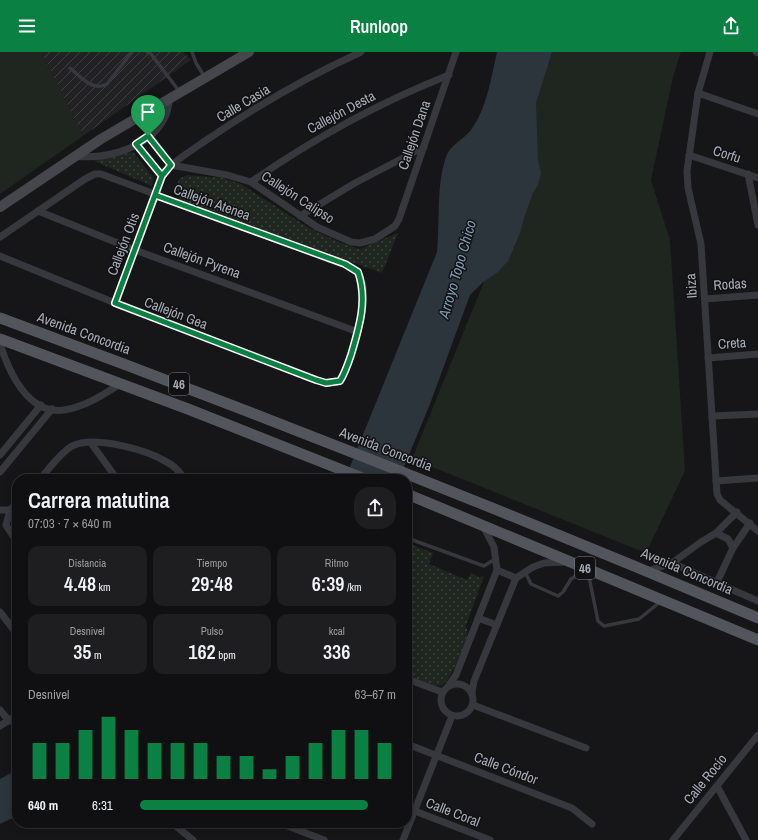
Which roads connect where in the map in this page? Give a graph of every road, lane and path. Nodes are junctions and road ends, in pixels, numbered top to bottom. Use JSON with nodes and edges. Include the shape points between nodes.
{"nodes":[{"id":1,"x":132,"y":52,"type":"edge"},
{"id":2,"x":147,"y":52,"type":"edge"},
{"id":3,"x":192,"y":52,"type":"edge"},
{"id":4,"x":249,"y":52,"type":"edge"},
{"id":5,"x":361,"y":52,"type":"edge"},
{"id":6,"x":456,"y":52,"type":"edge"},
{"id":7,"x":710,"y":52,"type":"edge"},
{"id":8,"x":70,"y":68,"type":"dead end"},
{"id":9,"x":448,"y":75,"type":"junction"},
{"id":10,"x":205,"y":77,"type":"junction"},
{"id":11,"x":180,"y":92,"type":"junction"},
{"id":12,"x":698,"y":93,"type":"junction"},
{"id":13,"x":170,"y":97,"type":"junction"},
{"id":14,"x":758,"y":114,"type":"edge"},
{"id":15,"x":148,"y":136,"type":"junction"},
{"id":16,"x":136,"y":144,"type":"junction"},
{"id":17,"x":424,"y":147,"type":"junction"},
{"id":18,"x":689,"y":155,"type":"junction"},
{"id":19,"x":74,"y":156,"type":"junction"},
{"id":20,"x":171,"y":165,"type":"junction"},
{"id":21,"x":748,"y":174,"type":"junction"},
{"id":22,"x":162,"y":176,"type":"junction"},
{"id":23,"x":758,"y":178,"type":"edge"},
{"id":24,"x":251,"y":182,"type":"junction"},
{"id":25,"x":155,"y":195,"type":"junction"},
{"id":26,"x":0,"y":207,"type":"edge"},
{"id":27,"x":38,"y":211,"type":"junction"},
{"id":28,"x":300,"y":216,"type":"junction"},
{"id":29,"x":758,"y":225,"type":"edge"},
{"id":30,"x":395,"y":226,"type":"joint"},
{"id":31,"x":0,"y":237,"type":"edge"},
{"id":32,"x":135,"y":250,"type":"junction"},
{"id":33,"x":2,"y":258,"type":"edge"},
{"id":34,"x":758,"y":294,"type":"edge"},
{"id":35,"x":705,"y":299,"type":"junction"},
{"id":36,"x":115,"y":303,"type":"junction"},
{"id":37,"x":0,"y":318,"type":"edge"},
{"id":38,"x":358,"y":332,"type":"junction"},
{"id":39,"x":0,"y":339,"type":"edge"},
{"id":40,"x":0,"y":344,"type":"edge"},
{"id":41,"x":758,"y":354,"type":"edge"},
{"id":42,"x":2,"y":358,"type":"edge"},
{"id":43,"x":708,"y":358,"type":"junction"},
{"id":44,"x":120,"y":384,"type":"junction"},
{"id":45,"x":40,"y":405,"type":"junction"},
{"id":46,"x":52,"y":409,"type":"junction"},
{"id":47,"x":758,"y":414,"type":"edge"},
{"id":48,"x":712,"y":416,"type":"junction"},
{"id":49,"x":91,"y":443,"type":"junction"},
{"id":50,"x":1,"y":454,"type":"edge"},
{"id":51,"x":10,"y":460,"type":"junction"},
{"id":52,"x":0,"y":472,"type":"edge"},
{"id":53,"x":45,"y":474,"type":"edge"},
{"id":54,"x":113,"y":474,"type":"edge"},
{"id":55,"x":180,"y":474,"type":"edge"},
{"id":56,"x":352,"y":474,"type":"edge"},
{"id":57,"x":409,"y":474,"type":"edge"},
{"id":58,"x":412,"y":475,"type":"edge"},
{"id":59,"x":758,"y":478,"type":"edge"},
{"id":60,"x":716,"y":481,"type":"junction"},
{"id":61,"x":412,"y":497,"type":"edge"},
{"id":62,"x":0,"y":510,"type":"edge"},
{"id":63,"x":10,"y":510,"type":"joint"},
{"id":64,"x":737,"y":512,"type":"junction"},
{"id":65,"x":750,"y":523,"type":"junction"},
{"id":66,"x":3,"y":524,"type":"edge"},
{"id":67,"x":483,"y":525,"type":"junction"},
{"id":68,"x":758,"y":531,"type":"edge"},
{"id":69,"x":716,"y":533,"type":"junction"},
{"id":70,"x":12,"y":536,"type":"edge"},
{"id":71,"x":412,"y":540,"type":"edge"},
{"id":72,"x":733,"y":548,"type":"junction"},
{"id":73,"x":496,"y":558,"type":"junction"},
{"id":74,"x":571,"y":562,"type":"junction"},
{"id":75,"x":672,"y":563,"type":"junction"},
{"id":76,"x":588,"y":569,"type":"junction"},
{"id":77,"x":496,"y":570,"type":"junction"},
{"id":78,"x":525,"y":571,"type":"junction"},
{"id":79,"x":648,"y":571,"type":"junction"},
{"id":80,"x":516,"y":578,"type":"junction"},
{"id":81,"x":717,"y":582,"type":"junction"},
{"id":82,"x":662,"y":600,"type":"junction"},
{"id":83,"x":758,"y":601,"type":"edge"},
{"id":84,"x":0,"y":612,"type":"edge"},
{"id":85,"x":478,"y":618,"type":"junction"},
{"id":86,"x":758,"y":618,"type":"edge"},
{"id":87,"x":497,"y":625,"type":"junction"},
{"id":88,"x":12,"y":628,"type":"edge"},
{"id":89,"x":758,"y":640,"type":"edge"},
{"id":90,"x":412,"y":681,"type":"edge"},
{"id":91,"x":449,"y":685,"type":"junction"},
{"id":92,"x":442,"y":692,"type":"junction"},
{"id":93,"x":472,"y":692,"type":"junction"},
{"id":94,"x":473,"y":705,"type":"junction"},
{"id":95,"x":0,"y":710,"type":"edge"},
{"id":96,"x":452,"y":716,"type":"junction"},
{"id":97,"x":12,"y":718,"type":"edge"},
{"id":98,"x":8,"y":721,"type":"junction"},
{"id":99,"x":0,"y":726,"type":"edge"},
{"id":100,"x":758,"y":736,"type":"edge"},
{"id":101,"x":412,"y":746,"type":"edge"},
{"id":102,"x":586,"y":748,"type":"dead end"},
{"id":103,"x":437,"y":756,"type":"junction"},
{"id":104,"x":717,"y":786,"type":"junction"},
{"id":105,"x":412,"y":810,"type":"edge"},
{"id":106,"x":415,"y":811,"type":"junction"},
{"id":107,"x":412,"y":818,"type":"edge"},
{"id":108,"x":592,"y":824,"type":"dead end"},
{"id":109,"x":178,"y":828,"type":"edge"},
{"id":110,"x":293,"y":828,"type":"edge"},
{"id":111,"x":408,"y":828,"type":"edge"},
{"id":112,"x":676,"y":839,"type":"edge"},
{"id":113,"x":193,"y":840,"type":"edge"},
{"id":114,"x":324,"y":840,"type":"edge"},
{"id":115,"x":403,"y":840,"type":"edge"},
{"id":116,"x":490,"y":840,"type":"edge"},
{"id":117,"x":746,"y":840,"type":"edge"}],
"edges":[{"from":1,"to":8,"type":"lane","via":[[107,84],[101,87],[95,87]]},
{"from":2,"to":11,"type":"lane"},
{"from":3,"to":10,"type":"lane"},
{"from":4,"to":10,"type":"street"},
{"from":5,"to":20,"type":"street","name":"Calle Casia","via":[[240,118]]},
{"from":6,"to":9,"type":"street","name":"Callejón Dana"},
{"from":7,"to":12,"type":"street","name":"Ibiza"},
{"from":9,"to":17,"type":"street","name":"Callejón Dana"},
{"from":9,"to":24,"type":"street","name":"Callejón Desta","via":[[396,97],[328,132]]},
{"from":10,"to":11,"type":"street"},
{"from":11,"to":13,"type":"street"},
{"from":12,"to":14,"type":"street"},
{"from":12,"to":18,"type":"street","name":"Ibiza"},
{"from":13,"to":15,"type":"street","via":[[166,116]]},
{"from":13,"to":19,"type":"street"},
{"from":15,"to":16,"type":"street"},
{"from":15,"to":20,"type":"street"},
{"from":16,"to":19,"type":"street","via":[[120,152],[102,156]]},
{"from":16,"to":22,"type":"street"},
{"from":17,"to":28,"type":"street","via":[[355,183]]},
{"from":17,"to":30,"type":"street","name":"Callejón Dana"},
{"from":18,"to":21,"type":"street","name":"Corfu"},
{"from":18,"to":35,"type":"street","name":"Ibiza","via":[[688,188],[701,244]]},
{"from":19,"to":26,"type":"street"},
{"from":20,"to":22,"type":"street","name":"Calle Casia"},
{"from":20,"to":24,"type":"street","name":"Callejón Calipso"},
{"from":21,"to":23,"type":"street","name":"Corfu"},
{"from":21,"to":29,"type":"street"},
{"from":22,"to":25,"type":"street","name":"Calle Casia"},
{"from":24,"to":28,"type":"street","name":"Callejón Calipso"},
{"from":25,"to":27,"type":"street","name":"Callejón Atenea","via":[[95,174]]},
{"from":25,"to":32,"type":"street","name":"Callejón Otis"},
{"from":25,"to":38,"type":"street","name":"Callejón Atenea","via":[[345,264],[358,272],[362,288],[362,314]]},
{"from":27,"to":31,"type":"street","name":"Callejón Atenea"},
{"from":27,"to":32,"type":"street","name":"Callejón Pyrena"},
{"from":28,"to":30,"type":"street","name":"Callejón Calipso","via":[[338,237],[360,243],[375,239]]},
{"from":32,"to":36,"type":"street","name":"Callejón Otis"},
{"from":32,"to":38,"type":"street","name":"Callejón Pyrena"},
{"from":33,"to":36,"type":"street","name":"Callejón Gea"},
{"from":34,"to":35,"type":"street","name":"Rodas"},
{"from":35,"to":43,"type":"street","name":"Ibiza"},
{"from":36,"to":38,"type":"street","name":"Callejón Gea","via":[[326,383],[340,381]]},
{"from":37,"to":57,"type":"main road","name":"Avenida Concordia","number":"46"},
{"from":39,"to":44,"type":"main road","number":"46"},
{"from":40,"to":42,"type":"street"},
{"from":41,"to":43,"type":"street","name":"Creta"},
{"from":42,"to":45,"type":"street","via":[[20,387]]},
{"from":43,"to":48,"type":"street","name":"Ibiza"},
{"from":44,"to":46,"type":"street","via":[[84,405],[64,410]]},
{"from":44,"to":56,"type":"main road","number":"46"},
{"from":45,"to":46,"type":"street"},
{"from":45,"to":50,"type":"street"},
{"from":46,"to":51,"type":"street"},
{"from":47,"to":48,"type":"street"},
{"from":48,"to":60,"type":"street","name":"Ibiza"},
{"from":49,"to":53,"type":"street","via":[[79,444],[68,449]]},
{"from":49,"to":54,"type":"street"},
{"from":49,"to":55,"type":"street","via":[[112,444],[144,453],[170,464]]},
{"from":50,"to":51,"type":"street"},
{"from":51,"to":52,"type":"street"},
{"from":58,"to":79,"type":"main road","name":"Avenida Concordia","number":"46"},
{"from":59,"to":60,"type":"street"},
{"from":60,"to":64,"type":"street","name":"Ibiza","via":[[718,497]]},
{"from":61,"to":67,"type":"main road","number":"46"},
{"from":62,"to":63,"type":"street"},
{"from":63,"to":66,"type":"street"},
{"from":64,"to":65,"type":"street","name":"Ibiza"},
{"from":64,"to":69,"type":"street"},
{"from":65,"to":68,"type":"street","name":"Ibiza"},
{"from":65,"to":72,"type":"street"},
{"from":66,"to":70,"type":"street"},
{"from":67,"to":73,"type":"street","via":[[494,547]]},
{"from":67,"to":74,"type":"main road","number":"46"},
{"from":69,"to":72,"type":"street","via":[[728,539]]},
{"from":69,"to":75,"type":"street"},
{"from":71,"to":73,"type":"lane","via":[[484,566]]},
{"from":72,"to":81,"type":"street"},
{"from":73,"to":77,"type":"street"},
{"from":74,"to":76,"type":"main road","number":"46"},
{"from":74,"to":78,"type":"street","via":[[544,563]]},
{"from":75,"to":79,"type":"street"},
{"from":75,"to":81,"type":"street"},
{"from":76,"to":78,"type":"lane","via":[[571,579],[564,592],[558,596],[532,584]]},
{"from":76,"to":82,"type":"main road","number":"46"},
{"from":76,"to":82,"type":"lane","via":[[598,621],[604,626],[639,619]]},
{"from":77,"to":80,"type":"street"},
{"from":77,"to":85,"type":"street"},
{"from":78,"to":80,"type":"street"},
{"from":79,"to":86,"type":"main road","name":"Avenida Concordia","number":"46"},
{"from":80,"to":87,"type":"street"},
{"from":81,"to":83,"type":"street"},
{"from":82,"to":89,"type":"main road","number":"46"},
{"from":84,"to":88,"type":"street"},
{"from":85,"to":87,"type":"street"},
{"from":85,"to":91,"type":"street","via":[[456,675]]},
{"from":87,"to":93,"type":"street"},
{"from":90,"to":92,"type":"street"},
{"from":91,"to":92,"type":"street"},
{"from":91,"to":93,"type":"street","via":[[464,685]]},
{"from":92,"to":96,"type":"street","via":[[443,709]]},
{"from":93,"to":94,"type":"street"},
{"from":94,"to":96,"type":"street","via":[[464,715]]},
{"from":94,"to":102,"type":"street"},
{"from":95,"to":98,"type":"street"},
{"from":96,"to":103,"type":"street"},
{"from":97,"to":98,"type":"street"},
{"from":98,"to":99,"type":"street"},
{"from":100,"to":104,"type":"street","name":"Calle Rocío"},
{"from":101,"to":103,"type":"street","name":"Calle Cóndor"},
{"from":103,"to":106,"type":"street"},
{"from":103,"to":108,"type":"street","name":"Calle Cóndor","via":[[572,808]]},
{"from":104,"to":112,"type":"street","name":"Calle Rocío"},
{"from":104,"to":117,"type":"street"},
{"from":105,"to":106,"type":"street","name":"Calle Coral"},
{"from":106,"to":107,"type":"street"},
{"from":106,"to":116,"type":"street","name":"Calle Coral"},
{"from":109,"to":113,"type":"street"},
{"from":110,"to":114,"type":"street"},
{"from":111,"to":115,"type":"street"}]}
